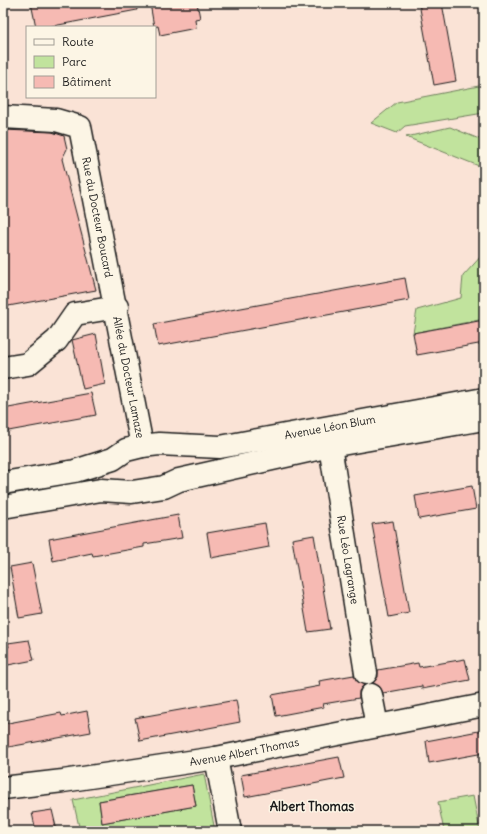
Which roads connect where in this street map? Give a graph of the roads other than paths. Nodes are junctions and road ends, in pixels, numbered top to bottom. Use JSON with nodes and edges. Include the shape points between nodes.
{"nodes":[{"id":1,"x":3,"y":117,"type":"edge"},
{"id":2,"x":116,"y":308,"type":"junction"},
{"id":3,"x":3,"y":368,"type":"edge"},
{"id":4,"x":484,"y":399,"type":"edge"},
{"id":5,"x":484,"y":419,"type":"edge"},
{"id":6,"x":142,"y":446,"type":"junction"},
{"id":7,"x":176,"y":446,"type":"junction"},
{"id":8,"x":330,"y":446,"type":"junction"},
{"id":9,"x":113,"y":459,"type":"junction"},
{"id":10,"x":180,"y":480,"type":"junction"},
{"id":11,"x":3,"y":483,"type":"edge"},
{"id":12,"x":117,"y":491,"type":"junction"},
{"id":13,"x":3,"y":507,"type":"edge"},
{"id":14,"x":366,"y":672,"type":"dead end"},
{"id":15,"x":371,"y":695,"type":"dead end"},
{"id":16,"x":484,"y":705,"type":"edge"},
{"id":17,"x":377,"y":726,"type":"junction"},
{"id":18,"x":216,"y":758,"type":"junction"},
{"id":19,"x":3,"y":788,"type":"edge"},
{"id":20,"x":230,"y":831,"type":"edge"}],
"edges":[{"from":1,"to":2,"type":"street","name":"Rue du Docteur Boucard","via":[[56,120],[80,127]]},
{"from":2,"to":3,"type":"street","via":[[74,314],[57,340],[28,364]]},
{"from":2,"to":6,"type":"street","name":"Allée du Docteur Lamaze"},
{"from":4,"to":7,"type":"street","name":"Avenue Léon Blum","via":[[220,446]]},
{"from":5,"to":8,"type":"street","name":"Avenue Léon Blum"},
{"from":6,"to":7,"type":"street","name":"Avenue Léon Blum"},
{"from":6,"to":9,"type":"street","name":"Avenue Léon Blum","via":[[126,450]]},
{"from":7,"to":10,"type":"street"},
{"from":8,"to":10,"type":"street","name":"Avenue Léon Blum"},
{"from":8,"to":14,"type":"street","name":"Rue Léo Lagrange"},
{"from":9,"to":11,"type":"street","name":"Avenue Léon Blum","via":[[75,471]]},
{"from":9,"to":12,"type":"street"},
{"from":10,"to":12,"type":"street","name":"Avenue Léon Blum","via":[[164,487],[132,492]]},
{"from":12,"to":13,"type":"street","name":"Avenue Léon Blum","via":[[101,490]]},
{"from":15,"to":17,"type":"street"},
{"from":16,"to":17,"type":"street","name":"Avenue Albert Thomas"},
{"from":17,"to":18,"type":"street","name":"Avenue Albert Thomas"},
{"from":18,"to":19,"type":"street","name":"Avenue Albert Thomas"},
{"from":18,"to":20,"type":"street"}]}
